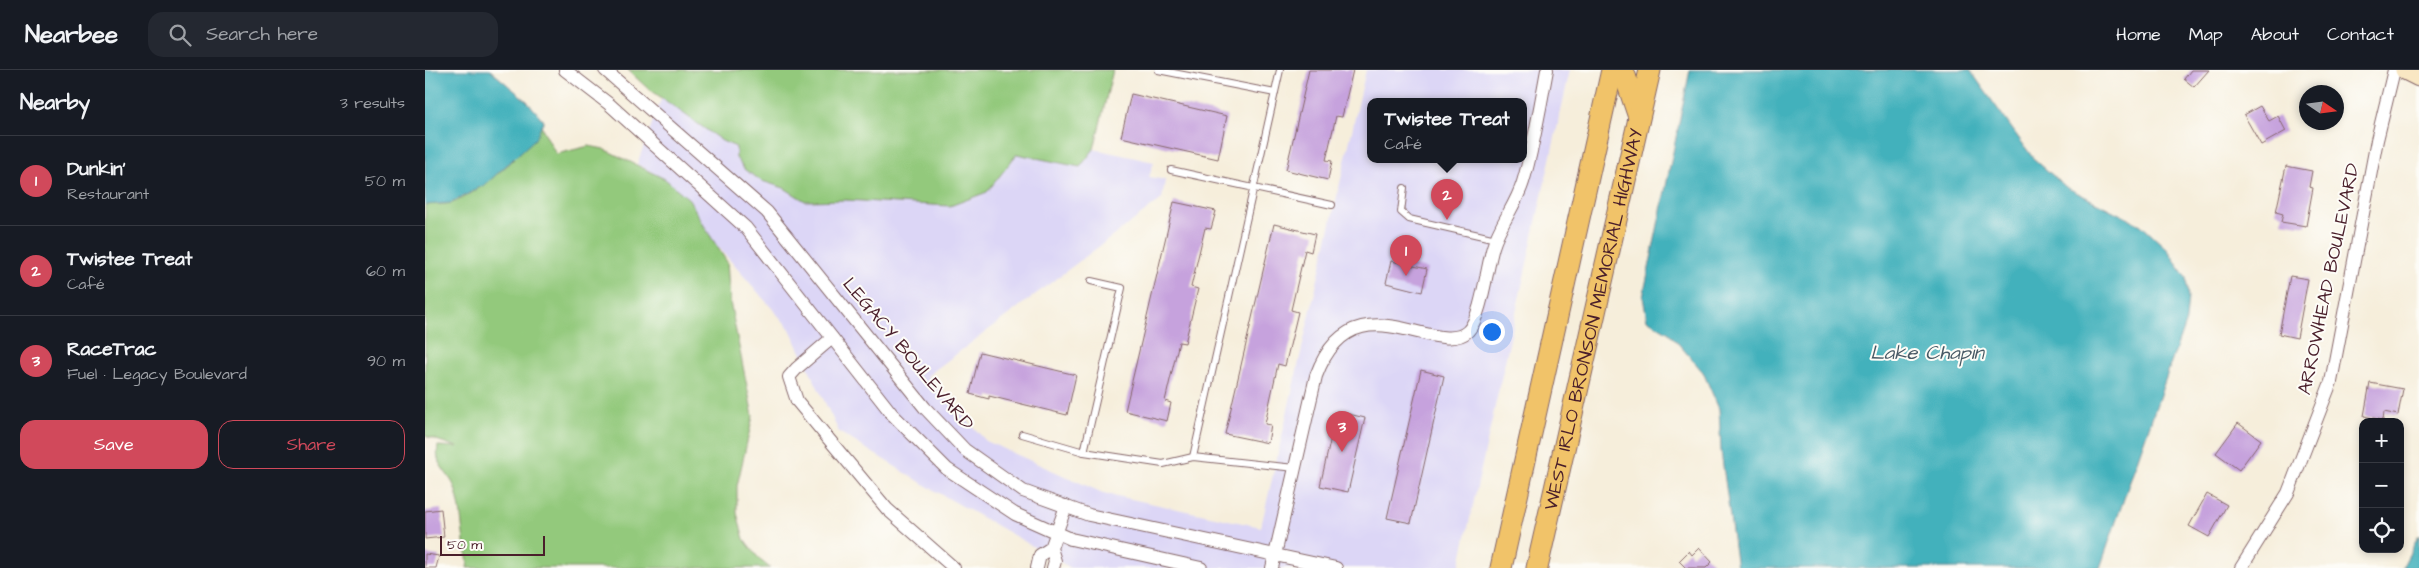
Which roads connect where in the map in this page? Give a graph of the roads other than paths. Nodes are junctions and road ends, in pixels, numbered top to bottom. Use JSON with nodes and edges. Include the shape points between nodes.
{"nodes":[{"id":1,"x":565,"y":70,"type":"edge"},
{"id":2,"x":605,"y":70,"type":"edge"},
{"id":3,"x":1158,"y":70,"type":"edge"},
{"id":4,"x":1280,"y":70,"type":"edge"},
{"id":5,"x":1547,"y":70,"type":"edge"},
{"id":6,"x":1612,"y":70,"type":"edge"},
{"id":7,"x":1623,"y":70,"type":"edge"},
{"id":8,"x":1650,"y":70,"type":"edge"},
{"id":9,"x":2394,"y":70,"type":"edge"},
{"id":10,"x":2405,"y":70,"type":"edge"},
{"id":11,"x":2419,"y":77,"type":"edge"},
{"id":12,"x":1275,"y":93,"type":"junction"},
{"id":13,"x":1639,"y":116,"type":"junction"},
{"id":14,"x":1171,"y":170,"type":"dead end"},
{"id":15,"x":1254,"y":186,"type":"junction"},
{"id":16,"x":1404,"y":188,"type":"dead end"},
{"id":17,"x":1332,"y":205,"type":"dead end"},
{"id":18,"x":1496,"y":240,"type":"junction"},
{"id":19,"x":1091,"y":281,"type":"dead end"},
{"id":20,"x":832,"y":338,"type":"junction"},
{"id":21,"x":1022,"y":434,"type":"dead end"},
{"id":22,"x":1084,"y":452,"type":"junction"},
{"id":23,"x":1193,"y":457,"type":"junction"},
{"id":24,"x":1295,"y":468,"type":"junction"},
{"id":25,"x":1066,"y":506,"type":"junction"},
{"id":26,"x":1057,"y":532,"type":"junction"},
{"id":27,"x":1051,"y":548,"type":"junction"},
{"id":28,"x":1274,"y":562,"type":"edge"},
{"id":29,"x":950,"y":567,"type":"edge"},
{"id":30,"x":1037,"y":568,"type":"edge"},
{"id":31,"x":1053,"y":568,"type":"edge"},
{"id":32,"x":1201,"y":568,"type":"edge"},
{"id":33,"x":1336,"y":568,"type":"edge"},
{"id":34,"x":1501,"y":568,"type":"edge"},
{"id":35,"x":1537,"y":568,"type":"edge"},
{"id":36,"x":2241,"y":568,"type":"edge"}],
"edges":[{"from":1,"to":20,"type":"street","via":[[609,104],[746,228]]},
{"from":2,"to":25,"type":"street","name":"LEGACY BOULEVARD","via":[[767,212],[925,408],[965,450],[1023,491]]},
{"from":3,"to":12,"type":"lane"},
{"from":4,"to":12,"type":"lane"},
{"from":5,"to":18,"type":"street","via":[[1523,182]]},
{"from":6,"to":34,"type":"highway","name":"WEST IRLO BRONSON MEMORIAL HIGHWAY"},
{"from":7,"to":13,"type":"highway"},
{"from":8,"to":13,"type":"highway","name":"WEST IRLO BRONSON MEMORIAL HIGHWAY"},
{"from":9,"to":36,"type":"street","name":"ARROWHEAD BOULEVARD","via":[[2377,140],[2331,382],[2288,493]]},
{"from":10,"to":11,"type":"main road"},
{"from":12,"to":15,"type":"lane"},
{"from":13,"to":35,"type":"highway","name":"WEST IRLO BRONSON MEMORIAL HIGHWAY"},
{"from":14,"to":15,"type":"lane"},
{"from":15,"to":17,"type":"lane"},
{"from":15,"to":23,"type":"lane"},
{"from":16,"to":18,"type":"lane","via":[[1401,212],[1409,219]]},
{"from":18,"to":24,"type":"street","via":[[1473,322],[1463,334],[1447,338],[1374,325],[1355,331],[1335,344],[1320,364],[1316,376]]},
{"from":19,"to":22,"type":"lane","via":[[1122,288]]},
{"from":20,"to":26,"type":"street","via":[[892,414],[947,469],[1015,514]]},
{"from":20,"to":29,"type":"street","via":[[789,378],[797,401],[887,509]]},
{"from":21,"to":22,"type":"lane"},
{"from":22,"to":23,"type":"lane","via":[[1163,464]]},
{"from":23,"to":24,"type":"lane"},
{"from":24,"to":28,"type":"street"},
{"from":25,"to":26,"type":"street"},
{"from":25,"to":28,"type":"street","name":"LEGACY BOULEVARD","via":[[1089,515]]},
{"from":26,"to":27,"type":"street"},
{"from":26,"to":32,"type":"street"},
{"from":27,"to":30,"type":"street","via":[[1040,555]]},
{"from":27,"to":31,"type":"street","via":[[1055,561]]},
{"from":28,"to":33,"type":"street","name":"LEGACY BOULEVARD"}]}
